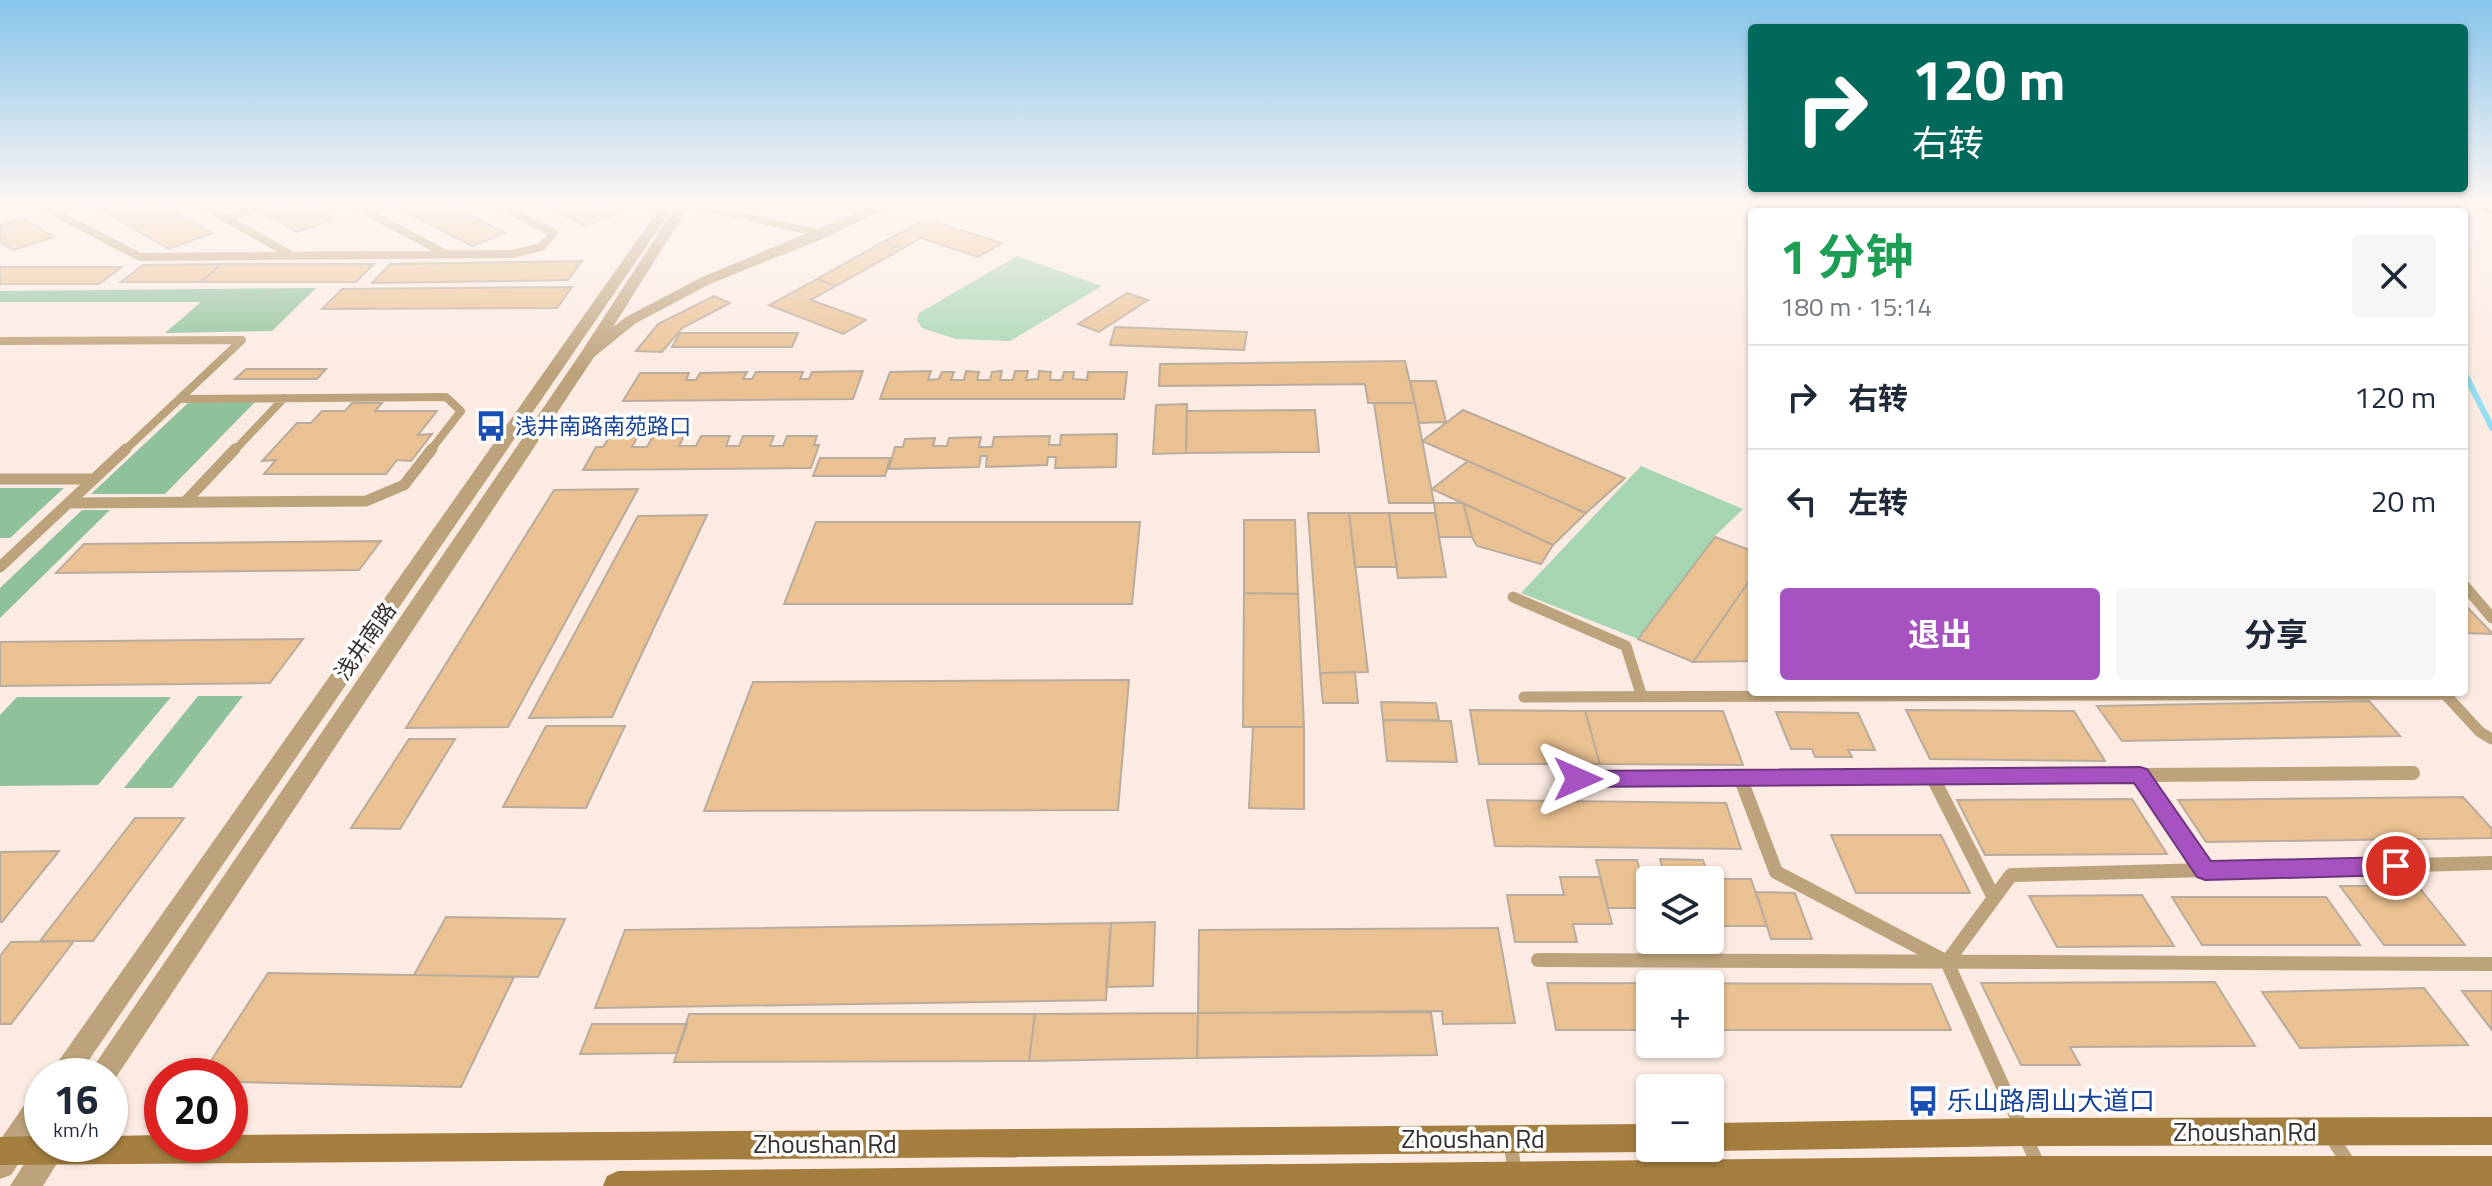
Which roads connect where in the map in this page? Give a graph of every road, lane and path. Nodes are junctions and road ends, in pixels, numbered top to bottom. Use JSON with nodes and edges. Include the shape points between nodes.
{"nodes":[{"id":1,"x":629,"y":261,"type":"edge"},
{"id":2,"x":647,"y":261,"type":"edge"},
{"id":3,"x":754,"y":261,"type":"edge"},
{"id":4,"x":0,"y":341,"type":"edge"},
{"id":5,"x":588,"y":354,"type":"junction"},
{"id":6,"x":284,"y":398,"type":"junction"},
{"id":7,"x":180,"y":399,"type":"junction"},
{"id":8,"x":0,"y":479,"type":"edge"},
{"id":9,"x":94,"y":479,"type":"junction"},
{"id":10,"x":185,"y":502,"type":"junction"},
{"id":11,"x":68,"y":503,"type":"junction"},
{"id":12,"x":1,"y":565,"type":"edge"},
{"id":13,"x":2468,"y":590,"type":"edge"},
{"id":14,"x":1513,"y":597,"type":"dead end"},
{"id":15,"x":2492,"y":618,"type":"edge"},
{"id":16,"x":1842,"y":696,"type":"edge"},
{"id":17,"x":2446,"y":696,"type":"edge"},
{"id":18,"x":1524,"y":697,"type":"dead end"},
{"id":19,"x":1642,"y":697,"type":"junction"},
{"id":20,"x":2492,"y":739,"type":"edge"},
{"id":21,"x":2413,"y":773,"type":"dead end"},
{"id":22,"x":2140,"y":775,"type":"junction"},
{"id":23,"x":1932,"y":776,"type":"junction"},
{"id":24,"x":1740,"y":777,"type":"junction"},
{"id":25,"x":1578,"y":779,"type":"dead end"},
{"id":26,"x":2492,"y":863,"type":"edge"},
{"id":27,"x":2205,"y":870,"type":"junction"},
{"id":28,"x":1994,"y":898,"type":"junction"},
{"id":29,"x":1538,"y":960,"type":"dead end"},
{"id":30,"x":1947,"y":962,"type":"junction"},
{"id":31,"x":2492,"y":964,"type":"edge"},
{"id":32,"x":75,"y":1058,"type":"edge"},
{"id":33,"x":113,"y":1058,"type":"edge"},
{"id":34,"x":24,"y":1128,"type":"edge"},
{"id":35,"x":2492,"y":1131,"type":"edge"},
{"id":36,"x":2022,"y":1132,"type":"junction"},
{"id":37,"x":2329,"y":1132,"type":"junction"},
{"id":38,"x":1724,"y":1137,"type":"edge"},
{"id":39,"x":1636,"y":1138,"type":"edge"},
{"id":40,"x":1510,"y":1139,"type":"junction"},
{"id":41,"x":128,"y":1147,"type":"edge"},
{"id":42,"x":24,"y":1152,"type":"edge"},
{"id":43,"x":3,"y":1156,"type":"edge"},
{"id":44,"x":42,"y":1162,"type":"edge"},
{"id":45,"x":2041,"y":1171,"type":"junction"},
{"id":46,"x":2492,"y":1171,"type":"edge"},
{"id":47,"x":1954,"y":1179,"type":"edge"},
{"id":48,"x":2359,"y":1179,"type":"edge"},
{"id":49,"x":1516,"y":1182,"type":"edge"},
{"id":50,"x":870,"y":1185,"type":"edge"},
{"id":51,"x":25,"y":1186,"type":"edge"},
{"id":52,"x":618,"y":1186,"type":"edge"}],
"edges":[{"from":1,"to":32,"type":"street","name":"浅井南路"},
{"from":2,"to":5,"type":"street","name":"浅井南路"},
{"from":3,"to":5,"type":"street","via":[[631,320]]},
{"from":4,"to":7,"type":"lane","via":[[242,340]]},
{"from":5,"to":33,"type":"street","name":"浅井南路"},
{"from":6,"to":7,"type":"lane"},
{"from":6,"to":10,"type":"lane"},
{"from":6,"to":10,"type":"lane","via":[[446,397],[461,411],[404,485],[366,501]]},
{"from":7,"to":9,"type":"lane"},
{"from":8,"to":9,"type":"lane"},
{"from":9,"to":11,"type":"lane"},
{"from":10,"to":11,"type":"lane"},
{"from":11,"to":12,"type":"lane"},
{"from":13,"to":15,"type":"lane"},
{"from":14,"to":19,"type":"lane","via":[[1626,646]]},
{"from":16,"to":19,"type":"lane"},
{"from":17,"to":20,"type":"lane"},
{"from":18,"to":19,"type":"lane"},
{"from":21,"to":22,"type":"lane"},
{"from":22,"to":23,"type":"lane"},
{"from":22,"to":27,"type":"lane"},
{"from":23,"to":24,"type":"lane"},
{"from":23,"to":28,"type":"lane"},
{"from":24,"to":25,"type":"lane"},
{"from":24,"to":30,"type":"lane","via":[[1776,872]]},
{"from":26,"to":27,"type":"lane"},
{"from":27,"to":28,"type":"lane","via":[[2011,875]]},
{"from":28,"to":30,"type":"lane"},
{"from":29,"to":30,"type":"lane"},
{"from":30,"to":31,"type":"lane"},
{"from":30,"to":36,"type":"lane"},
{"from":34,"to":43,"type":"street"},
{"from":35,"to":37,"type":"main road","name":"Zhoushan Rd"},
{"from":36,"to":37,"type":"main road","name":"Zhoushan Rd"},
{"from":36,"to":38,"type":"main road","name":"Zhoushan Rd"},
{"from":36,"to":45,"type":"lane"},
{"from":37,"to":48,"type":"lane"},
{"from":39,"to":40,"type":"main road","name":"Zhoushan Rd"},
{"from":40,"to":41,"type":"main road","name":"Zhoushan Rd"},
{"from":40,"to":49,"type":"lane"},
{"from":42,"to":43,"type":"main road","name":"Zhoushan Rd"},
{"from":44,"to":51,"type":"street"},
{"from":45,"to":47,"type":"main road","name":"Zhoushan Rd"},
{"from":45,"to":48,"type":"main road","name":"Zhoushan Rd"},
{"from":46,"to":48,"type":"main road","name":"Zhoushan Rd"},
{"from":47,"to":49,"type":"main road","name":"Zhoushan Rd"},
{"from":49,"to":50,"type":"main road","name":"Zhoushan Rd"},
{"from":50,"to":52,"type":"main road","name":"Zhoushan Rd"}]}
